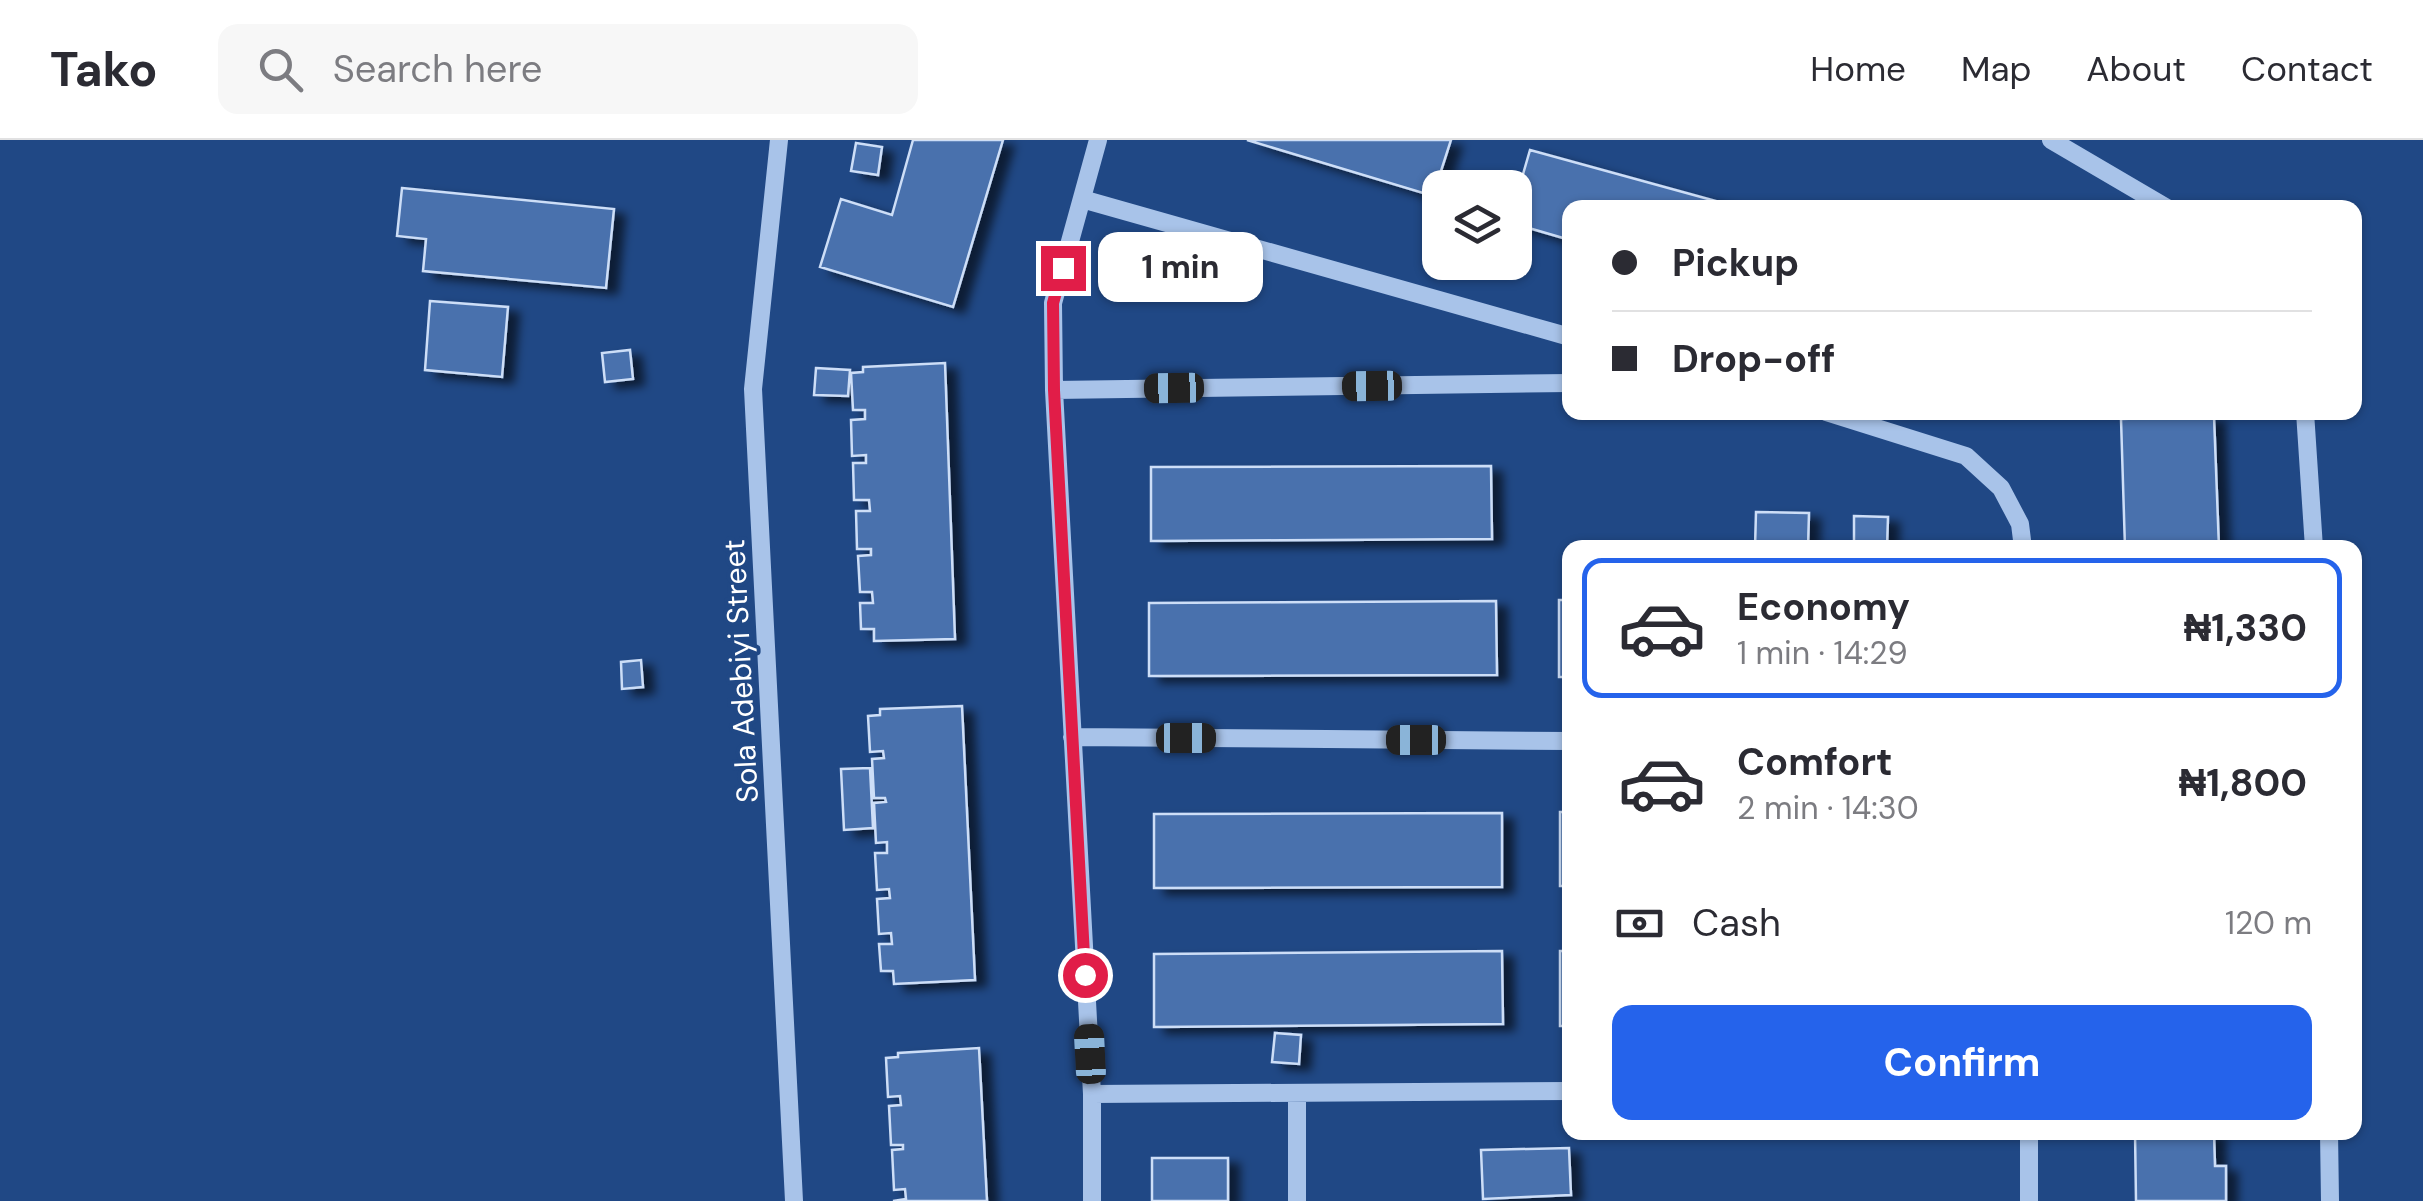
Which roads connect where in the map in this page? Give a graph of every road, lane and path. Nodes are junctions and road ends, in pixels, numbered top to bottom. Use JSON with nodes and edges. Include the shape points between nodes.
{"nodes":[{"id":1,"x":780,"y":140,"type":"edge"},
{"id":2,"x":1098,"y":140,"type":"edge"},
{"id":3,"x":2051,"y":140,"type":"edge"},
{"id":4,"x":1082,"y":199,"type":"junction"},
{"id":5,"x":2153,"y":200,"type":"edge"},
{"id":6,"x":1562,"y":335,"type":"edge"},
{"id":7,"x":1562,"y":383,"type":"edge"},
{"id":8,"x":1054,"y":390,"type":"junction"},
{"id":9,"x":1851,"y":420,"type":"edge"},
{"id":10,"x":2306,"y":420,"type":"edge"},
{"id":11,"x":2022,"y":540,"type":"edge"},
{"id":12,"x":2314,"y":540,"type":"edge"},
{"id":13,"x":1072,"y":738,"type":"junction"},
{"id":14,"x":1562,"y":741,"type":"edge"},
{"id":15,"x":1562,"y":1090,"type":"edge"},
{"id":16,"x":1297,"y":1093,"type":"junction"},
{"id":17,"x":1092,"y":1094,"type":"junction"},
{"id":18,"x":2029,"y":1140,"type":"edge"},
{"id":19,"x":2329,"y":1140,"type":"edge"},
{"id":20,"x":794,"y":1201,"type":"edge"},
{"id":21,"x":1092,"y":1201,"type":"edge"},
{"id":22,"x":1297,"y":1201,"type":"edge"},
{"id":23,"x":2030,"y":1201,"type":"edge"},
{"id":24,"x":2330,"y":1201,"type":"edge"}],
"edges":[{"from":1,"to":20,"type":"street","name":"Sola Adebiyi Street","via":[[754,389]]},
{"from":2,"to":4,"type":"street"},
{"from":3,"to":5,"type":"street"},
{"from":4,"to":6,"type":"street"},
{"from":4,"to":8,"type":"street","via":[[1053,303]]},
{"from":7,"to":8,"type":"street"},
{"from":8,"to":13,"type":"street"},
{"from":9,"to":11,"type":"street","via":[[1966,456],[2001,488]]},
{"from":10,"to":12,"type":"street"},
{"from":13,"to":14,"type":"street"},
{"from":13,"to":17,"type":"street"},
{"from":15,"to":16,"type":"street"},
{"from":16,"to":17,"type":"street"},
{"from":16,"to":22,"type":"street"},
{"from":17,"to":21,"type":"street"},
{"from":18,"to":23,"type":"street"},
{"from":19,"to":24,"type":"street"}]}
